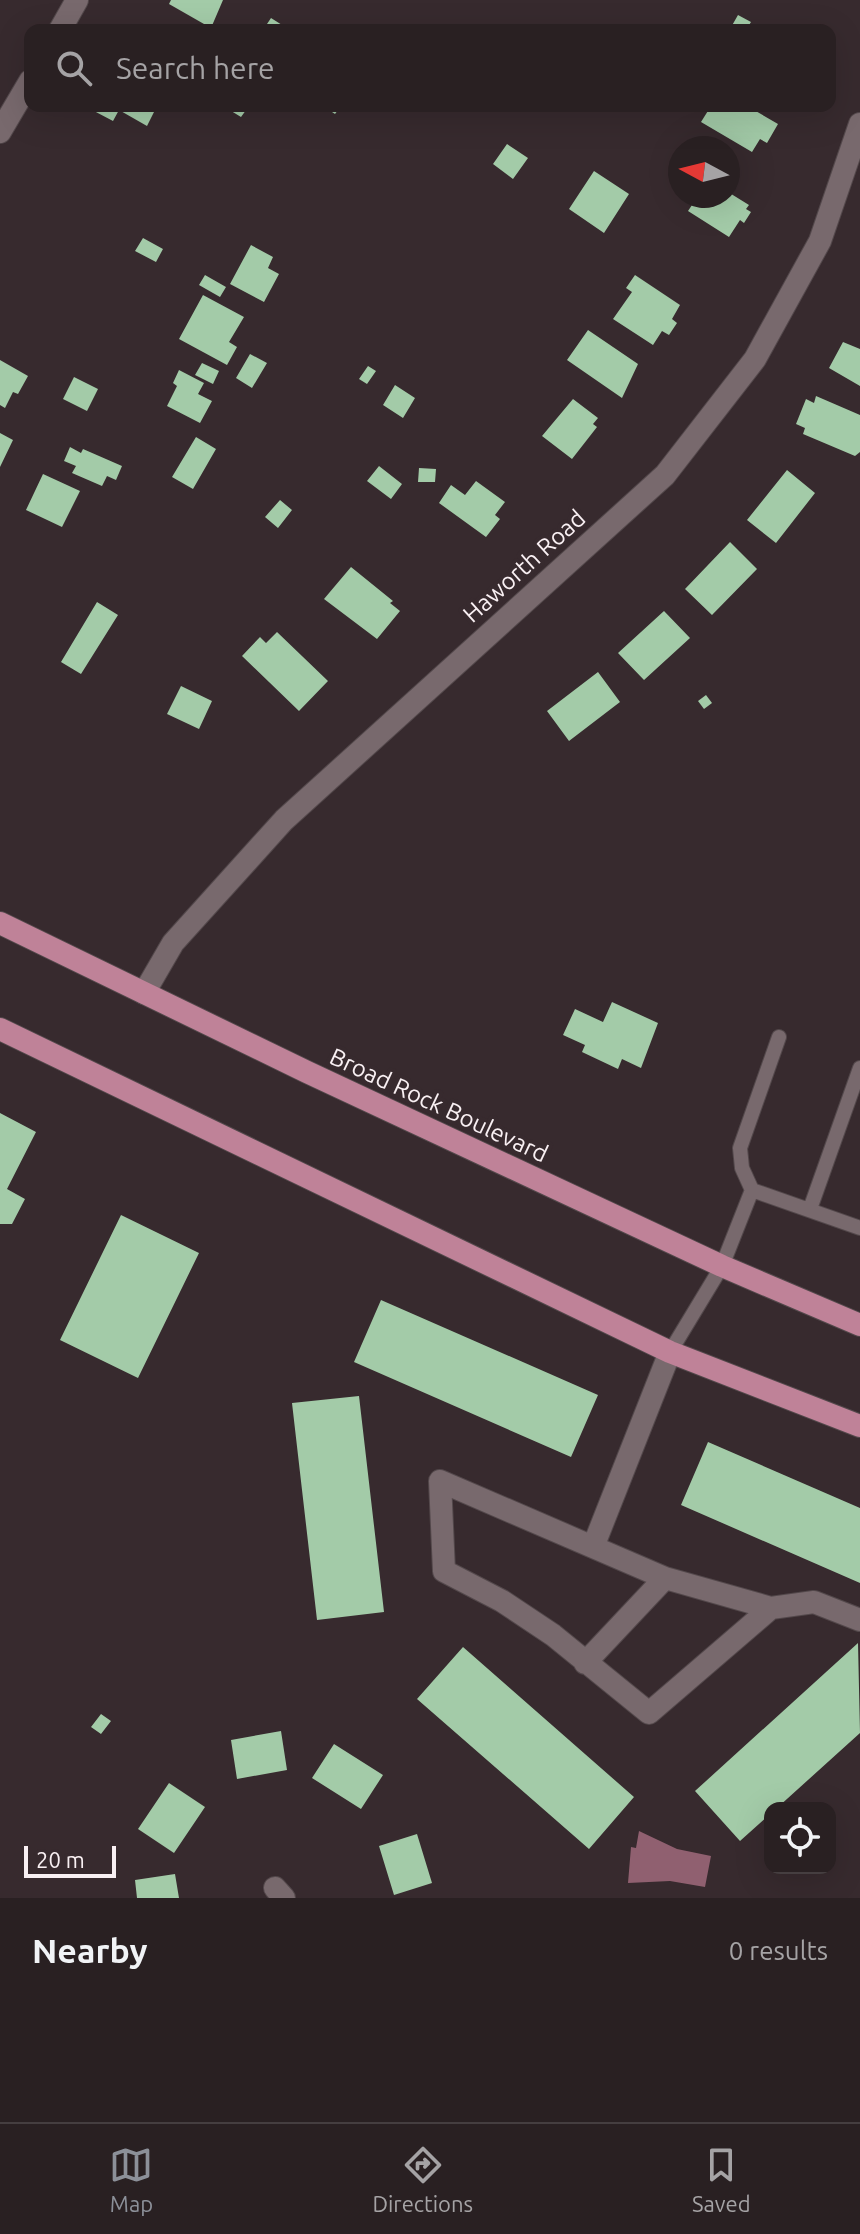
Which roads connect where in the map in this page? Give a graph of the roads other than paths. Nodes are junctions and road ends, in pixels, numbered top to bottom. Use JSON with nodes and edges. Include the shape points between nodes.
{"nodes":[{"id":1,"x":77,"y":0,"type":"edge"},
{"id":2,"x":63,"y":24,"type":"edge"},
{"id":3,"x":24,"y":91,"type":"edge"},
{"id":4,"x":860,"y":124,"type":"edge"},
{"id":5,"x":0,"y":132,"type":"edge"},
{"id":6,"x":0,"y":923,"type":"edge"},
{"id":7,"x":144,"y":993,"type":"junction"},
{"id":8,"x":0,"y":1029,"type":"edge"},
{"id":9,"x":779,"y":1037,"type":"dead end"},
{"id":10,"x":860,"y":1068,"type":"edge"},
{"id":11,"x":752,"y":1190,"type":"junction"},
{"id":12,"x":810,"y":1209,"type":"junction"},
{"id":13,"x":860,"y":1228,"type":"edge"},
{"id":14,"x":722,"y":1266,"type":"junction"},
{"id":15,"x":860,"y":1325,"type":"edge"},
{"id":16,"x":670,"y":1352,"type":"junction"},
{"id":17,"x":860,"y":1426,"type":"edge"},
{"id":18,"x":593,"y":1547,"type":"junction"},
{"id":19,"x":665,"y":1578,"type":"junction"},
{"id":20,"x":771,"y":1608,"type":"junction"},
{"id":21,"x":860,"y":1620,"type":"edge"},
{"id":22,"x":585,"y":1663,"type":"junction"}],
"edges":[{"from":1,"to":2,"type":"street"},
{"from":3,"to":5,"type":"street"},
{"from":4,"to":7,"type":"street","name":"Haworth Road","via":[[820,241],[755,359],[665,475],[284,820],[173,943]]},
{"from":6,"to":7,"type":"main road","name":"Broad Rock Boulevard"},
{"from":7,"to":14,"type":"main road","name":"Broad Rock Boulevard"},
{"from":8,"to":16,"type":"main road"},
{"from":9,"to":11,"type":"lane","via":[[740,1148]]},
{"from":10,"to":12,"type":"lane"},
{"from":11,"to":12,"type":"lane"},
{"from":11,"to":14,"type":"lane"},
{"from":12,"to":13,"type":"lane"},
{"from":14,"to":15,"type":"main road","name":"Broad Rock Boulevard"},
{"from":14,"to":16,"type":"lane"},
{"from":16,"to":17,"type":"main road"},
{"from":16,"to":18,"type":"street"},
{"from":18,"to":19,"type":"street"},
{"from":18,"to":22,"type":"street","via":[[440,1481],[444,1571],[502,1601]]},
{"from":19,"to":20,"type":"street"},
{"from":19,"to":22,"type":"street"},
{"from":20,"to":21,"type":"street","via":[[814,1602]]},
{"from":20,"to":22,"type":"street","via":[[649,1713]]}]}
